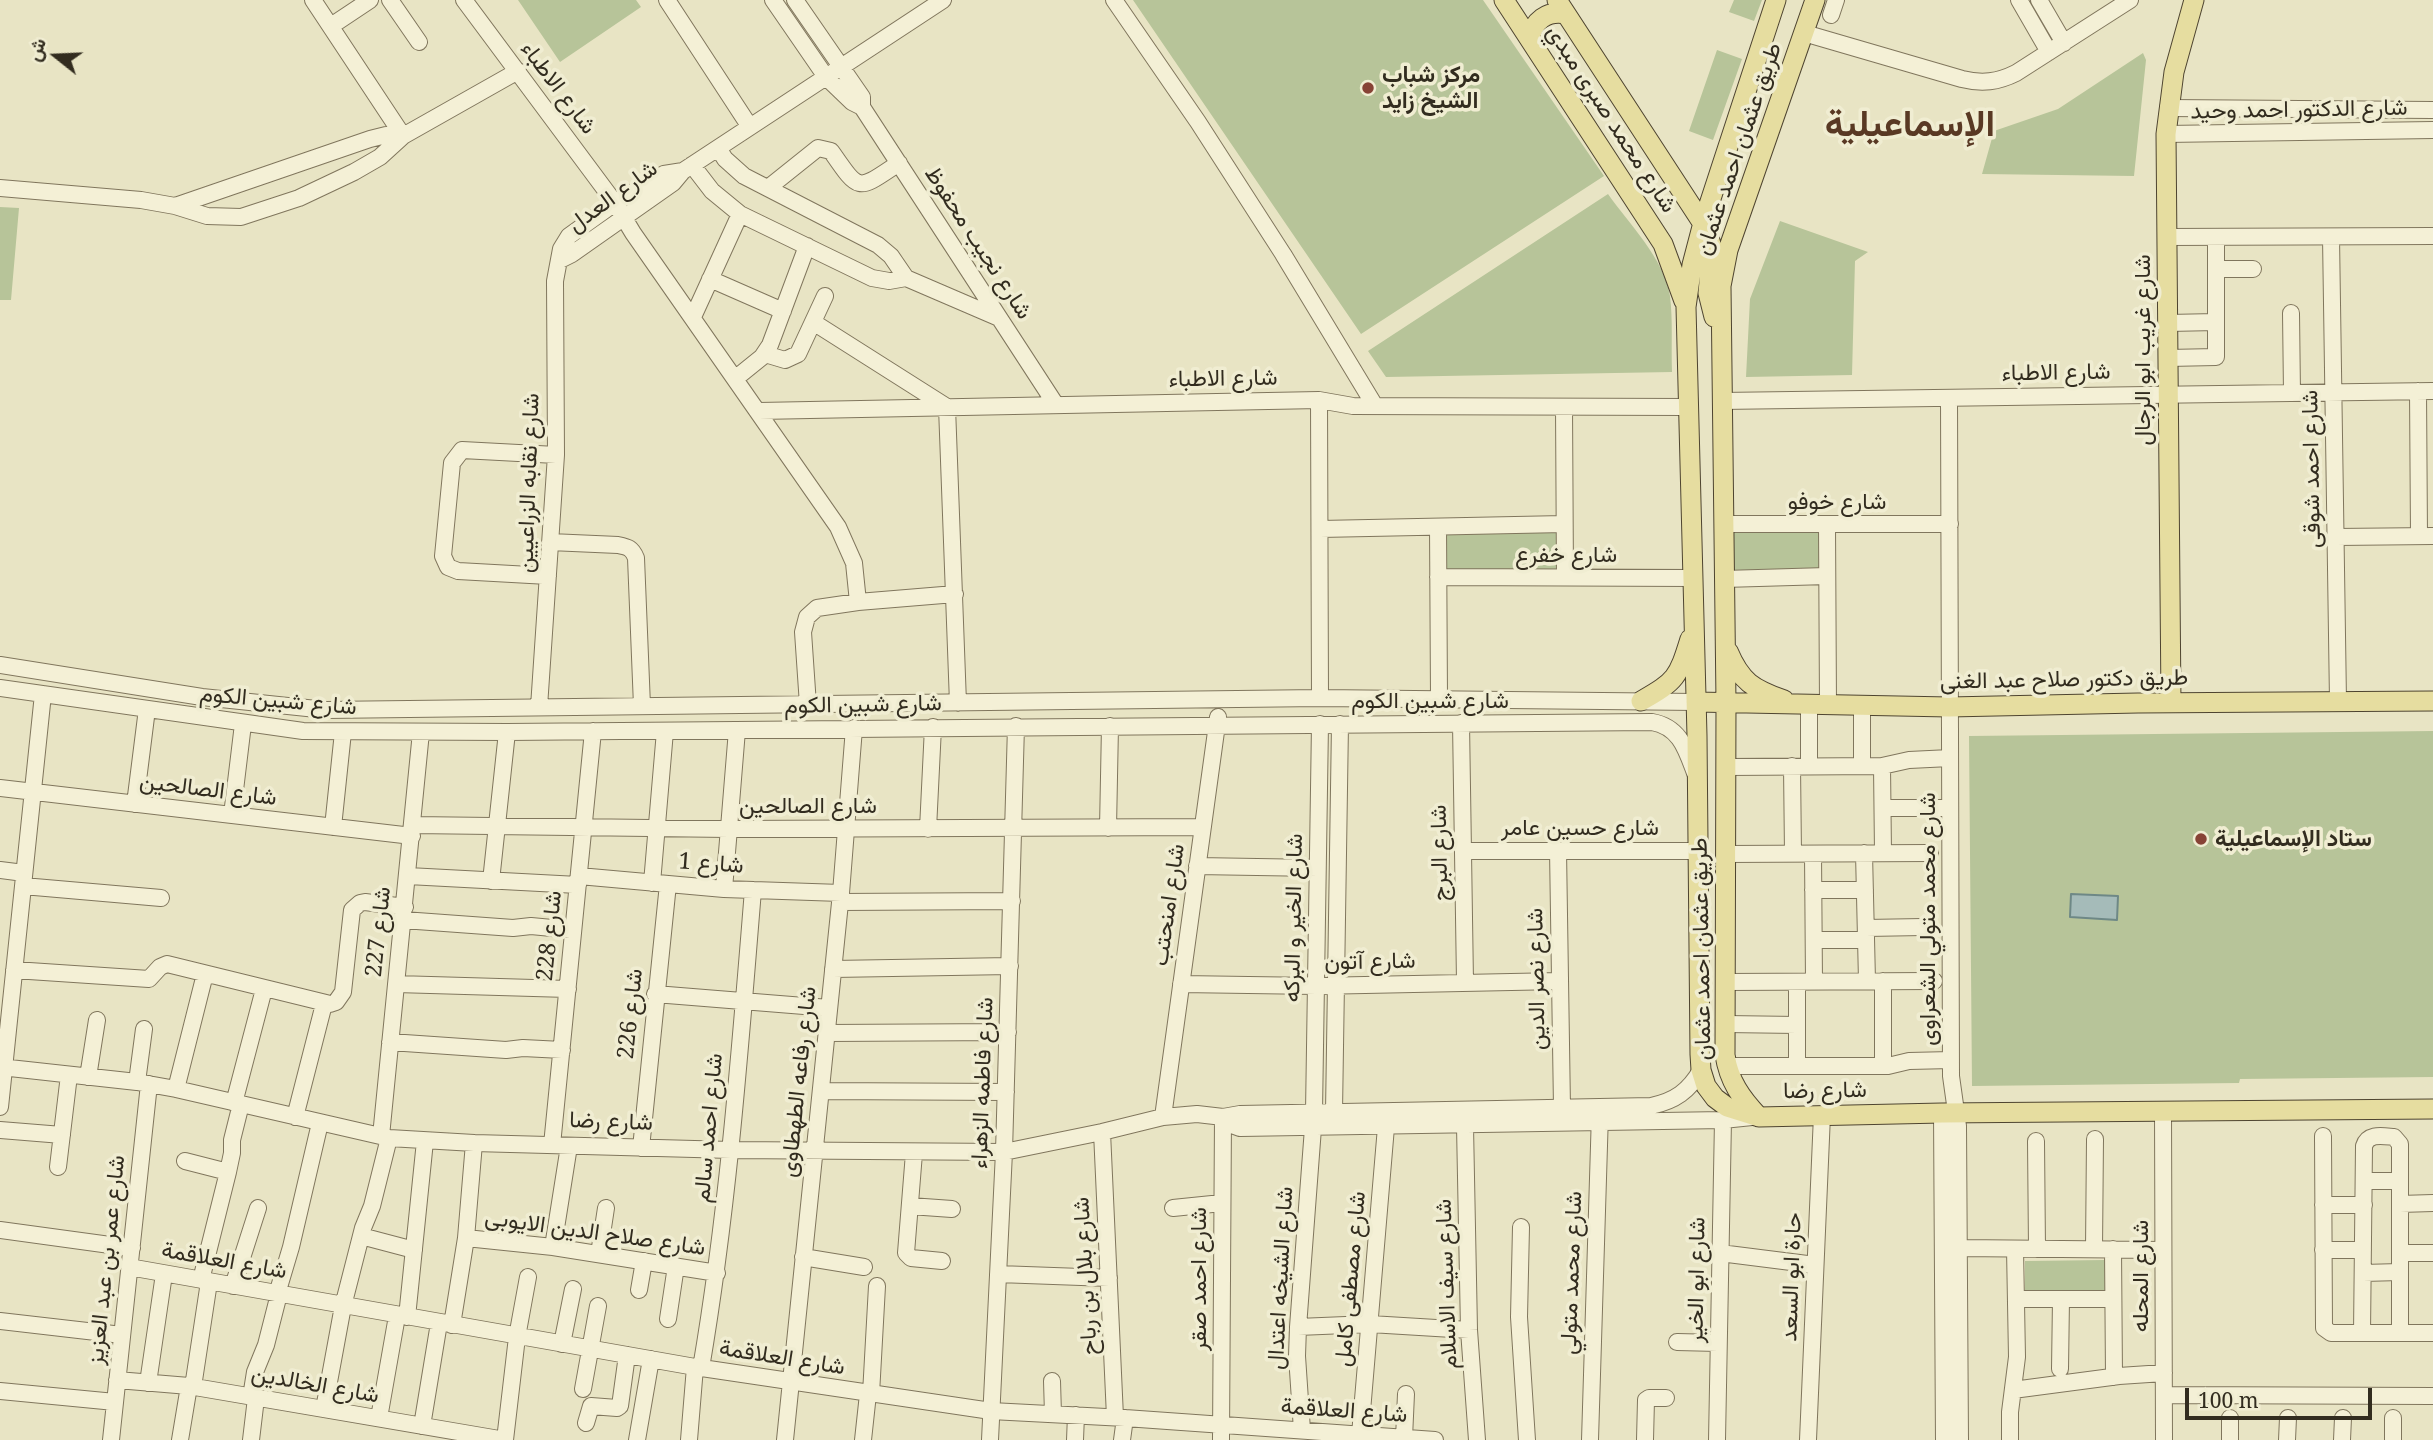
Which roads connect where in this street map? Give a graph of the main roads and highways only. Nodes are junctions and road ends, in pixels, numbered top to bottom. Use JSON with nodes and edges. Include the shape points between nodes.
{"nodes":[{"id":1,"x":1504,"y":0,"type":"edge"},
{"id":2,"x":1776,"y":0,"type":"edge"},
{"id":3,"x":1815,"y":0,"type":"edge"},
{"id":4,"x":2194,"y":0,"type":"edge"},
{"id":5,"x":1561,"y":7,"type":"edge"},
{"id":6,"x":1530,"y":39,"type":"junction"},
{"id":7,"x":1703,"y":223,"type":"junction"},
{"id":8,"x":1686,"y":307,"type":"junction"},
{"id":9,"x":1721,"y":335,"type":"junction"},
{"id":10,"x":1689,"y":471,"type":"junction"},
{"id":11,"x":1722,"y":471,"type":"junction"},
{"id":12,"x":1695,"y":625,"type":"junction"},
{"id":13,"x":1725,"y":645,"type":"junction"},
{"id":14,"x":1641,"y":701,"type":"road end"},
{"id":15,"x":2433,"y":701,"type":"edge"},
{"id":16,"x":1696,"y":702,"type":"junction"},
{"id":17,"x":2171,"y":703,"type":"junction"},
{"id":18,"x":1812,"y":706,"type":"junction"},
{"id":19,"x":1726,"y":710,"type":"junction"},
{"id":20,"x":1697,"y":736,"type":"junction"},
{"id":21,"x":1728,"y":1071,"type":"junction"},
{"id":22,"x":1703,"y":1078,"type":"junction"},
{"id":23,"x":2433,"y":1109,"type":"edge"},
{"id":24,"x":1759,"y":1117,"type":"junction"}],
"edges":[{"from":1,"to":6,"type":"main road","name":"شارع محمد صبرى مبدي"},
{"from":2,"to":7,"type":"main road","name":"طريق عثمان احمد عثمان"},
{"from":3,"to":9,"type":"main road","name":"طريق عثمان احمد عثمان","via":[[1728,250],[1721,286]]},
{"from":4,"to":17,"type":"main road","name":"شارع غريب ابو الرجال","via":[[2178,53],[2166,134]]},
{"from":5,"to":6,"type":"main road","via":[[1534,25]]},
{"from":5,"to":7,"type":"main road","name":"شارع محمد صبرى مبدي"},
{"from":6,"to":8,"type":"main road","name":"شارع محمد صبرى مبدي","via":[[1663,244]]},
{"from":7,"to":8,"type":"main road","name":"طريق عثمان احمد عثمان"},
{"from":7,"to":9,"type":"main road","name":"شارع محمد صبرى مبدي","via":[[1712,248],[1708,299]]},
{"from":8,"to":10,"type":"main road","name":"طريق عثمان احمد عثمان"},
{"from":9,"to":11,"type":"main road","name":"طريق عثمان احمد عثمان"},
{"from":10,"to":11,"type":"main road","via":[[1706,475]]},
{"from":10,"to":12,"type":"main road","name":"طريق عثمان احمد عثمان"},
{"from":11,"to":13,"type":"main road","name":"طريق عثمان احمد عثمان"},
{"from":12,"to":14,"type":"main road","via":[[1676,677]]},
{"from":12,"to":16,"type":"main road","name":"طريق عثمان احمد عثمان"},
{"from":13,"to":18,"type":"main road","via":[[1736,669],[1755,688]]},
{"from":13,"to":19,"type":"main road","name":"طريق عثمان احمد عثمان"},
{"from":15,"to":17,"type":"main road","name":"طريق دكتور صلاح عبد الغنى"},
{"from":16,"to":19,"type":"main road"},
{"from":16,"to":20,"type":"main road","name":"طريق عثمان احمد عثمان"},
{"from":17,"to":18,"type":"main road","name":"طريق دكتور صلاح عبد الغنى"},
{"from":18,"to":19,"type":"main road","name":"طريق دكتور صلاح عبد الغنى"},
{"from":19,"to":20,"type":"main road"},
{"from":19,"to":21,"type":"main road","name":"طريق عثمان احمد عثمان"},
{"from":20,"to":22,"type":"main road","name":"طريق عثمان احمد عثمان"},
{"from":21,"to":22,"type":"main road","via":[[1720,1085]]},
{"from":21,"to":24,"type":"main road","name":"طريق عثمان احمد عثمان","via":[[1737,1091]]},
{"from":22,"to":24,"type":"main road","name":"طريق عثمان احمد عثمان","via":[[1715,1098],[1727,1107]]},
{"from":23,"to":24,"type":"main road","name":"شارع رضا"}]}
